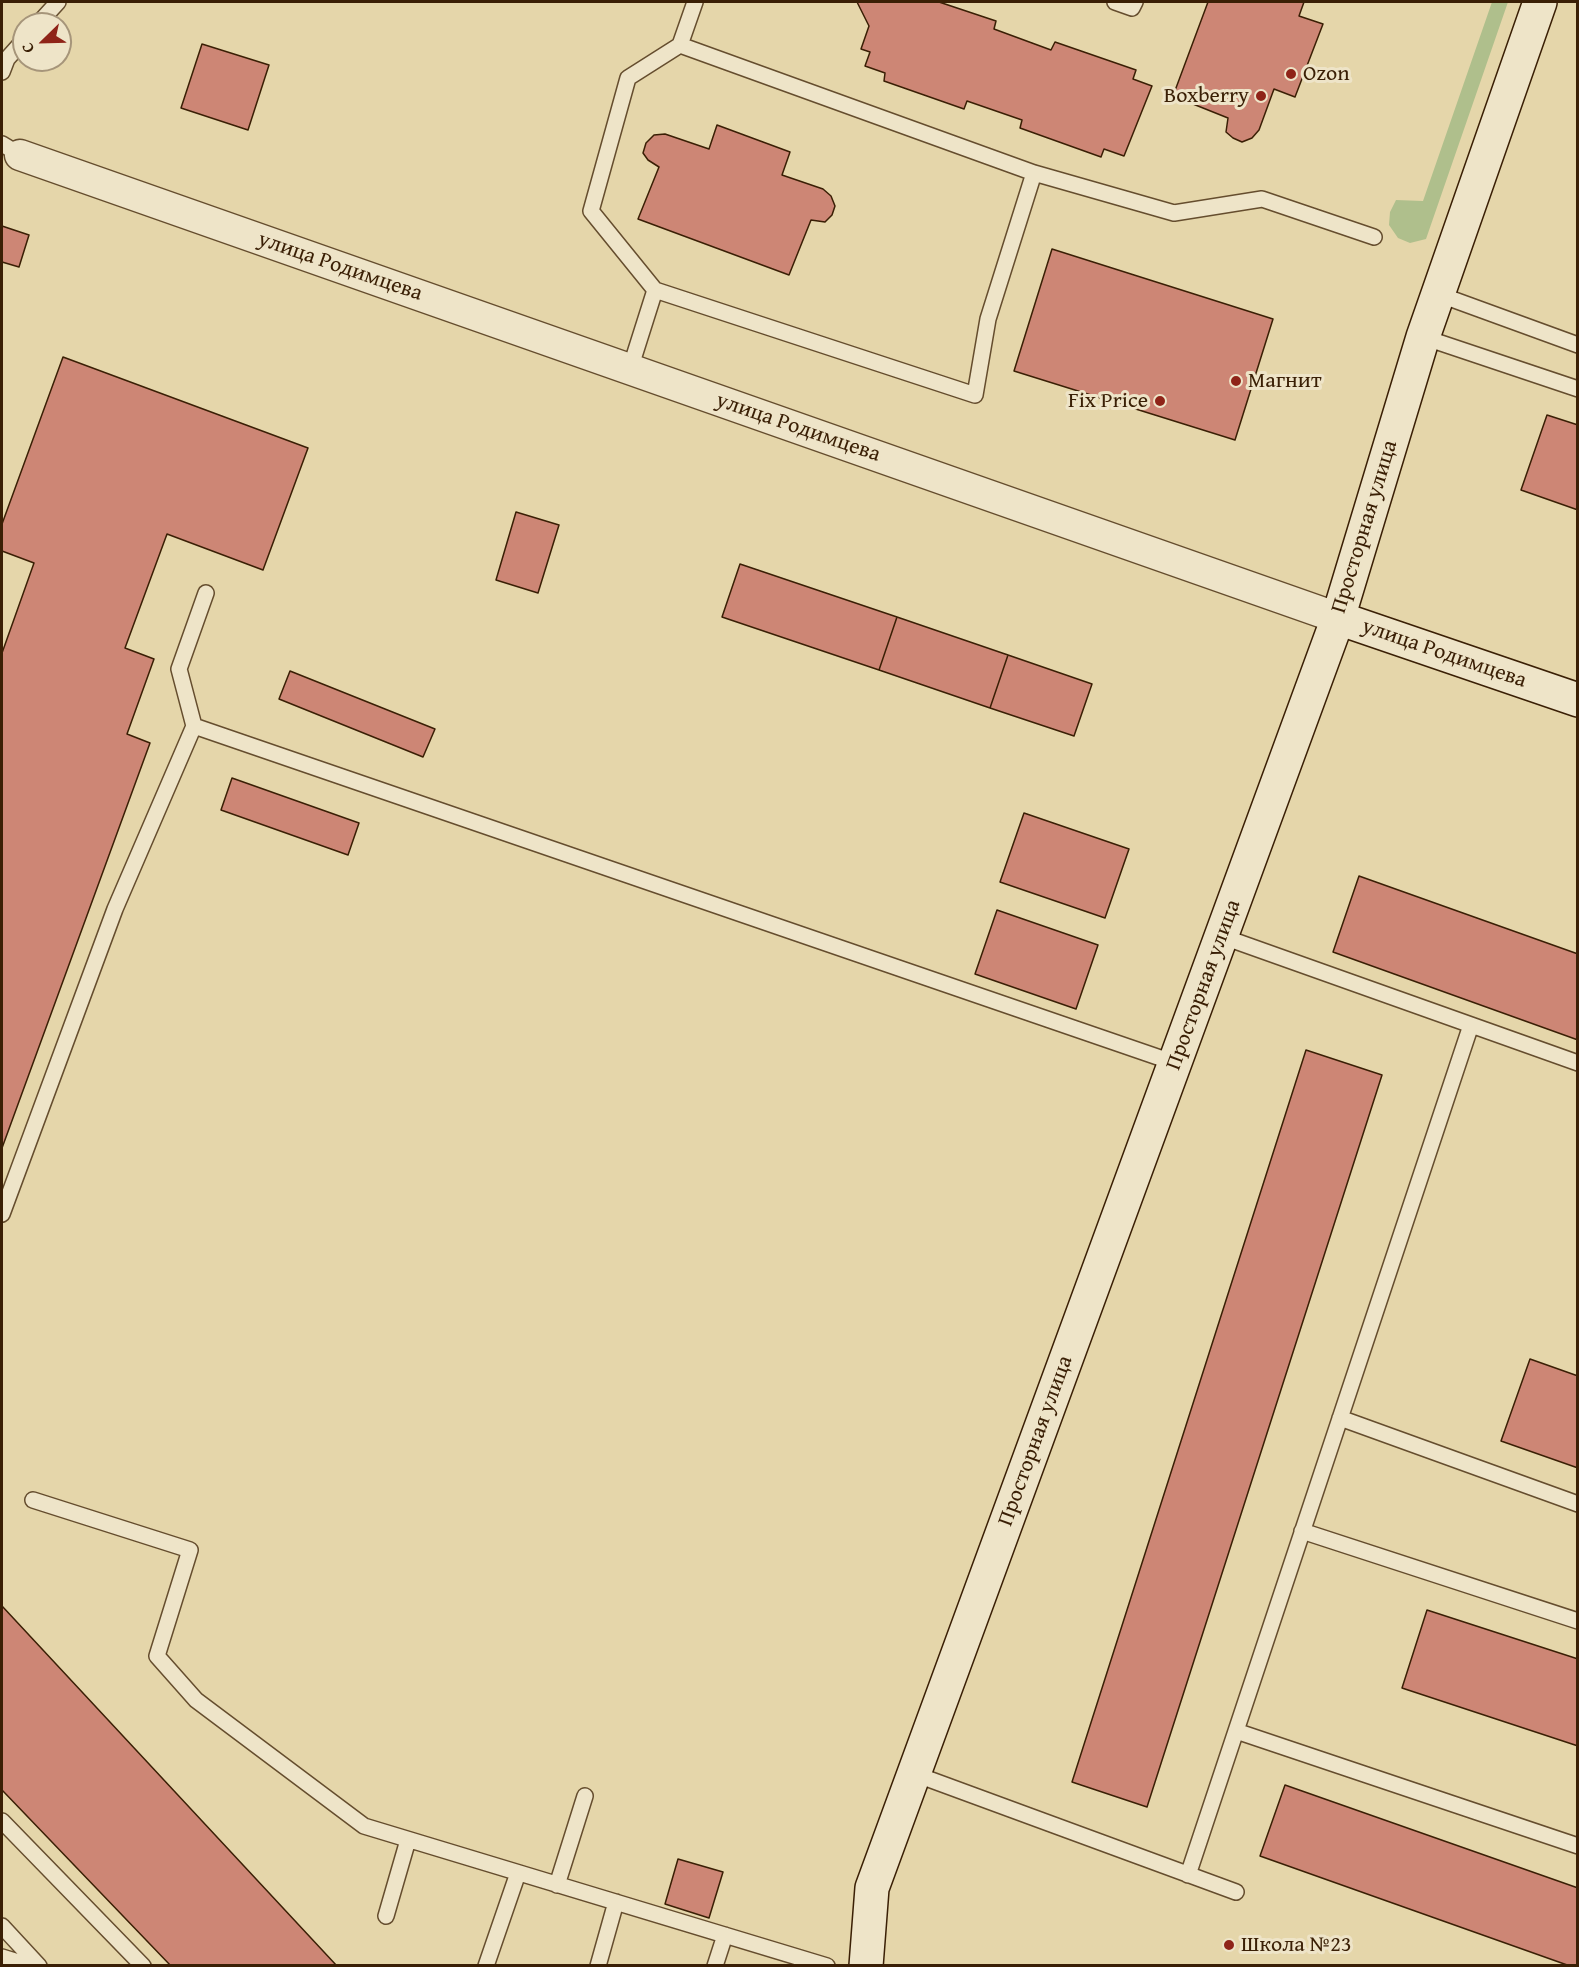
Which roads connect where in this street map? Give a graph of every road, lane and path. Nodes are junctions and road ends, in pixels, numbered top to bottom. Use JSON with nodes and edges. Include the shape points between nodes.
{"nodes":[{"id":1,"x":695,"y":2,"type":"edge"},
{"id":2,"x":1115,"y":2,"type":"edge"},
{"id":3,"x":1135,"y":2,"type":"edge"},
{"id":4,"x":1540,"y":2,"type":"edge"},
{"id":5,"x":680,"y":45,"type":"junction"},
{"id":6,"x":12,"y":53,"type":"edge"},
{"id":7,"x":2,"y":72,"type":"edge"},
{"id":8,"x":11,"y":150,"type":"edge"},
{"id":9,"x":1034,"y":173,"type":"junction"},
{"id":10,"x":1374,"y":237,"type":"dead end"},
{"id":11,"x":655,"y":290,"type":"junction"},
{"id":12,"x":1438,"y":294,"type":"junction"},
{"id":13,"x":1423,"y":337,"type":"junction"},
{"id":14,"x":1578,"y":345,"type":"edge"},
{"id":15,"x":630,"y":369,"type":"junction"},
{"id":16,"x":1578,"y":389,"type":"edge"},
{"id":17,"x":206,"y":592,"type":"dead end"},
{"id":18,"x":1338,"y":618,"type":"junction"},
{"id":19,"x":1578,"y":700,"type":"edge"},
{"id":20,"x":194,"y":726,"type":"junction"},
{"id":21,"x":1221,"y":936,"type":"junction"},
{"id":22,"x":1471,"y":1025,"type":"junction"},
{"id":23,"x":1175,"y":1063,"type":"junction"},
{"id":24,"x":1578,"y":1063,"type":"edge"},
{"id":25,"x":2,"y":1214,"type":"edge"},
{"id":26,"x":1340,"y":1418,"type":"junction"},
{"id":27,"x":33,"y":1500,"type":"dead end"},
{"id":28,"x":1578,"y":1504,"type":"edge"},
{"id":29,"x":1302,"y":1532,"type":"junction"},
{"id":30,"x":1578,"y":1621,"type":"edge"},
{"id":31,"x":1236,"y":1731,"type":"junction"},
{"id":32,"x":915,"y":1774,"type":"junction"},
{"id":33,"x":585,"y":1796,"type":"dead end"},
{"id":34,"x":2,"y":1821,"type":"edge"},
{"id":35,"x":408,"y":1840,"type":"junction"},
{"id":36,"x":1578,"y":1846,"type":"edge"},
{"id":37,"x":518,"y":1873,"type":"junction"},
{"id":38,"x":1188,"y":1875,"type":"junction"},
{"id":39,"x":557,"y":1885,"type":"junction"},
{"id":40,"x":1236,"y":1892,"type":"dead end"},
{"id":41,"x":616,"y":1902,"type":"junction"},
{"id":42,"x":386,"y":1916,"type":"dead end"},
{"id":43,"x":2,"y":1926,"type":"edge"},
{"id":44,"x":725,"y":1935,"type":"junction"},
{"id":45,"x":2,"y":1957,"type":"edge"},
{"id":46,"x":31,"y":1965,"type":"edge"},
{"id":47,"x":39,"y":1965,"type":"edge"},
{"id":48,"x":143,"y":1965,"type":"edge"},
{"id":49,"x":486,"y":1965,"type":"edge"},
{"id":50,"x":598,"y":1965,"type":"edge"},
{"id":51,"x":715,"y":1965,"type":"edge"},
{"id":52,"x":827,"y":1965,"type":"edge"},
{"id":53,"x":866,"y":1965,"type":"edge"}],
"edges":[{"from":1,"to":5,"type":"lane"},
{"from":2,"to":3,"type":"lane","via":[[1132,8]]},
{"from":4,"to":12,"type":"street","name":"Просторная улица"},
{"from":5,"to":9,"type":"lane"},
{"from":5,"to":11,"type":"lane","via":[[628,78],[591,211]]},
{"from":6,"to":7,"type":"lane"},
{"from":8,"to":15,"type":"street","name":"улица Родимцева"},
{"from":9,"to":10,"type":"lane","via":[[1174,213],[1262,199]]},
{"from":9,"to":11,"type":"lane","via":[[988,319],[975,395]]},
{"from":11,"to":15,"type":"lane"},
{"from":12,"to":13,"type":"street","name":"Просторная улица"},
{"from":12,"to":14,"type":"lane"},
{"from":13,"to":16,"type":"lane"},
{"from":13,"to":18,"type":"street","name":"Просторная улица"},
{"from":15,"to":18,"type":"street","name":"улица Родимцева"},
{"from":17,"to":20,"type":"lane","via":[[179,669]]},
{"from":18,"to":19,"type":"street","name":"улица Родимцева"},
{"from":18,"to":21,"type":"street","name":"Просторная улица"},
{"from":20,"to":23,"type":"lane"},
{"from":20,"to":25,"type":"lane","via":[[115,909]]},
{"from":21,"to":22,"type":"lane"},
{"from":21,"to":23,"type":"street","name":"Просторная улица"},
{"from":22,"to":24,"type":"lane"},
{"from":22,"to":26,"type":"lane"},
{"from":23,"to":32,"type":"street","name":"Просторная улица"},
{"from":26,"to":28,"type":"lane"},
{"from":26,"to":29,"type":"lane"},
{"from":27,"to":35,"type":"lane","via":[[190,1551],[158,1656],[195,1700],[354,1819]]},
{"from":29,"to":30,"type":"lane"},
{"from":29,"to":31,"type":"lane"},
{"from":31,"to":36,"type":"lane"},
{"from":31,"to":38,"type":"lane"},
{"from":32,"to":38,"type":"lane"},
{"from":32,"to":53,"type":"street","name":"Просторная улица","via":[[872,1888]]},
{"from":33,"to":39,"type":"lane"},
{"from":34,"to":48,"type":"lane"},
{"from":35,"to":37,"type":"lane"},
{"from":35,"to":42,"type":"lane"},
{"from":37,"to":39,"type":"lane"},
{"from":37,"to":49,"type":"lane"},
{"from":38,"to":40,"type":"lane"},
{"from":39,"to":41,"type":"lane"},
{"from":41,"to":44,"type":"lane"},
{"from":41,"to":50,"type":"lane"},
{"from":43,"to":47,"type":"lane"},
{"from":44,"to":51,"type":"lane"},
{"from":44,"to":52,"type":"lane"},
{"from":45,"to":46,"type":"lane"}]}
